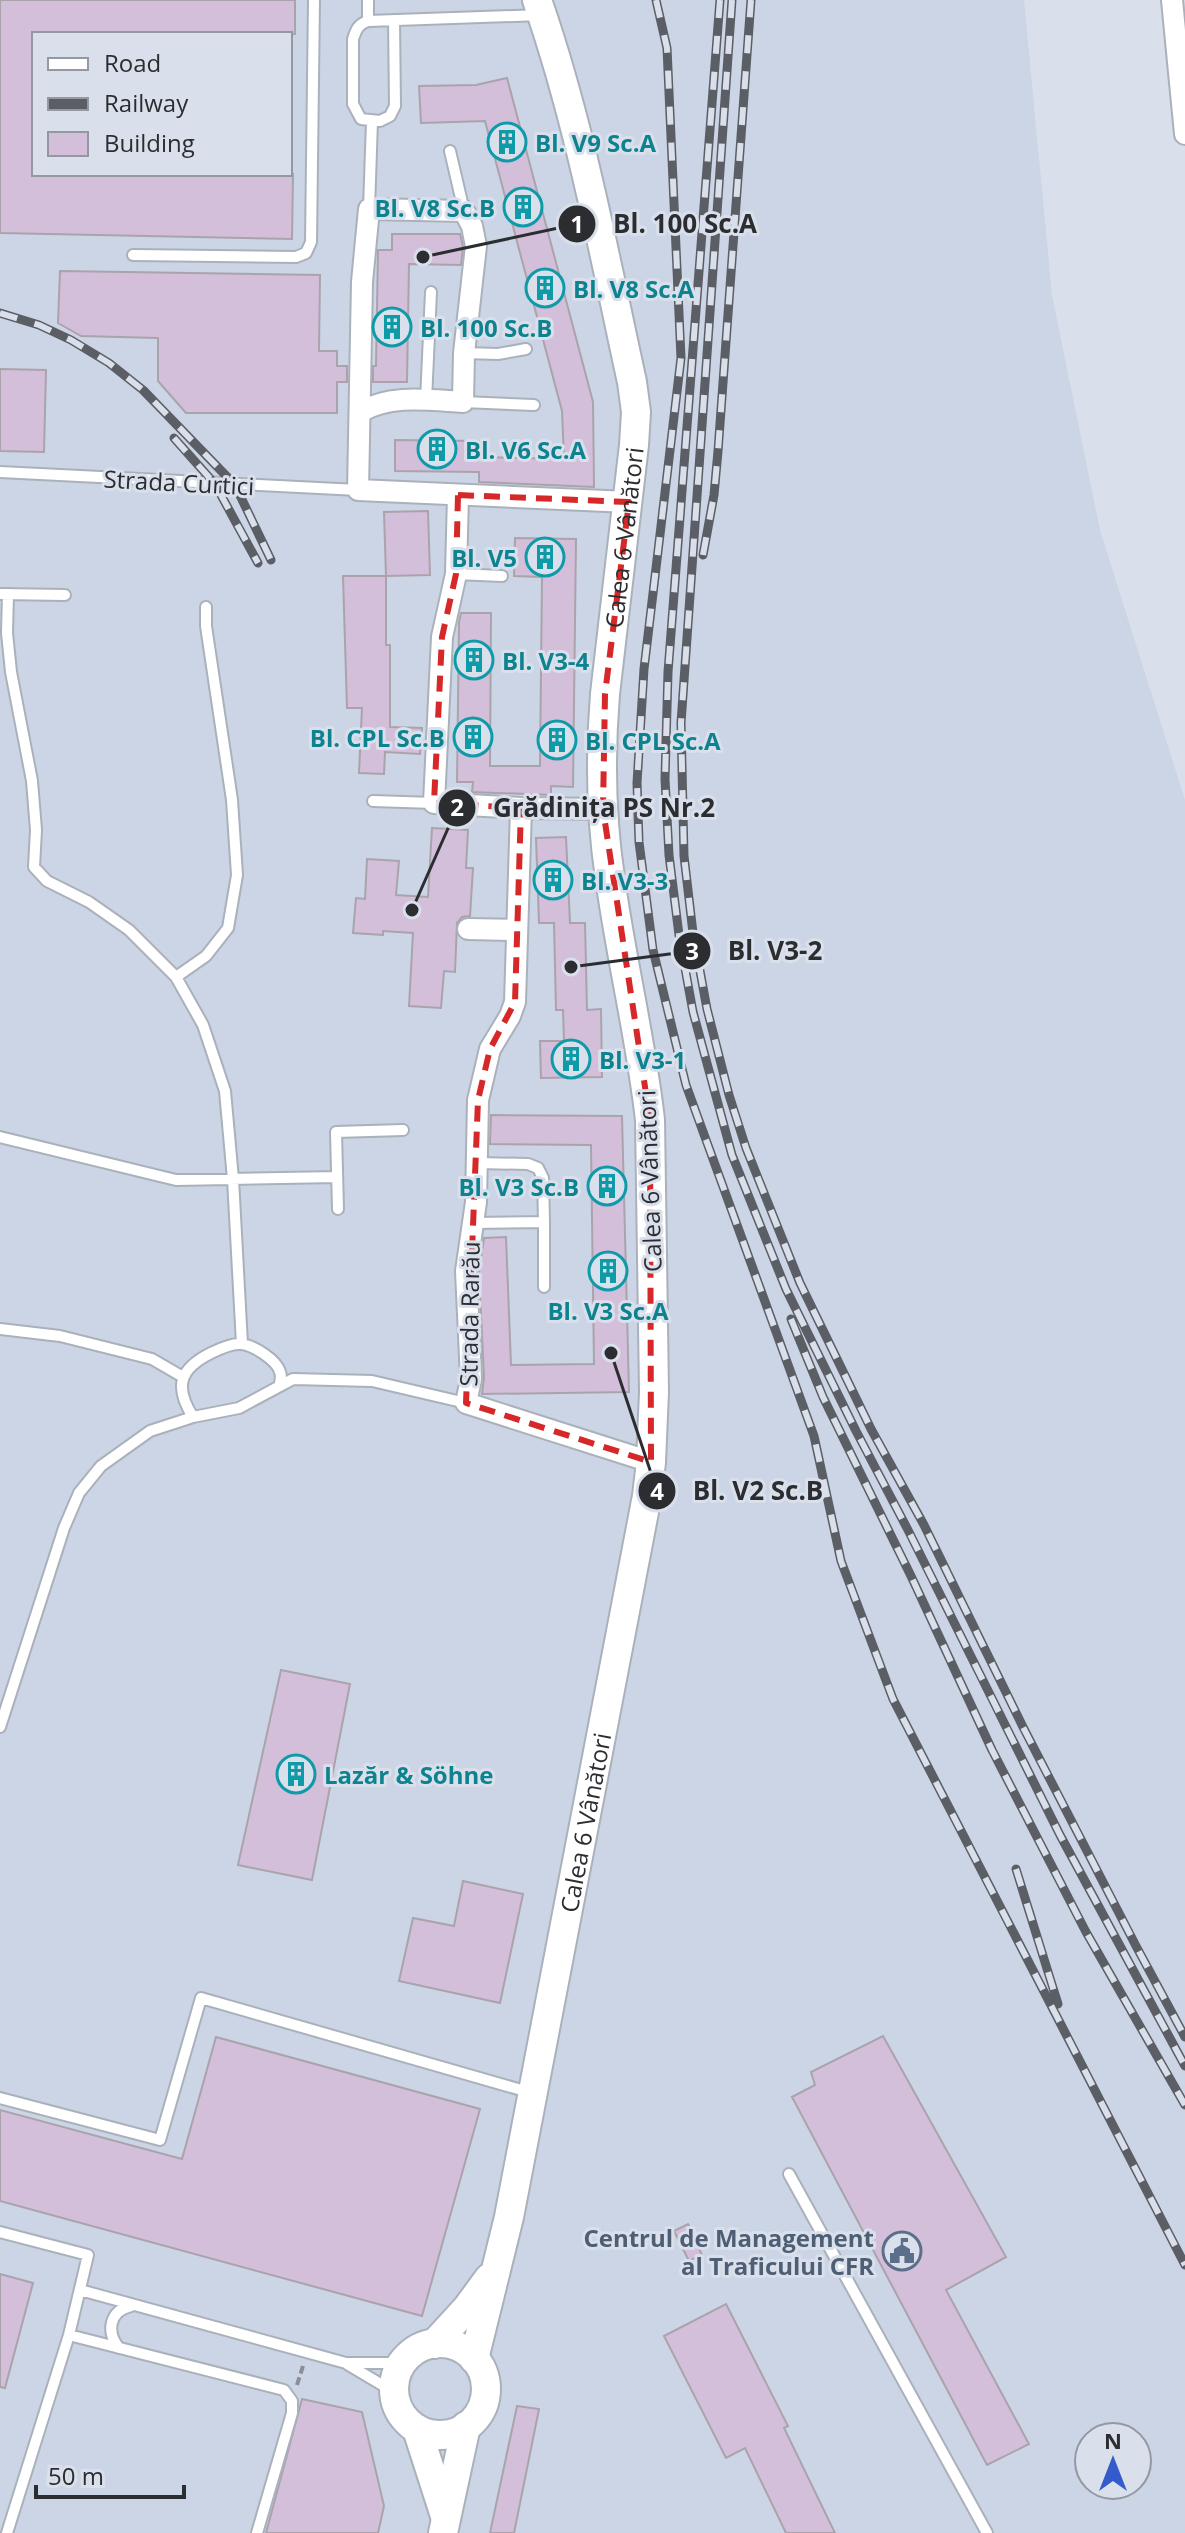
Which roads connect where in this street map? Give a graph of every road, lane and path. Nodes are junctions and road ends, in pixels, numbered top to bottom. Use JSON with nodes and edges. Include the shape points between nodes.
{"nodes":[{"id":1,"x":314,"y":0,"type":"edge"},
{"id":2,"x":368,"y":0,"type":"edge"},
{"id":3,"x":1172,"y":0,"type":"edge"},
{"id":4,"x":540,"y":7,"type":"edge"},
{"id":5,"x":394,"y":20,"type":"junction"},
{"id":6,"x":368,"y":21,"type":"junction"},
{"id":7,"x":1183,"y":102,"type":"edge"},
{"id":8,"x":372,"y":121,"type":"junction"},
{"id":9,"x":1185,"y":134,"type":"edge"},
{"id":10,"x":450,"y":151,"type":"dead end"},
{"id":11,"x":369,"y":209,"type":"junction"},
{"id":12,"x":464,"y":211,"type":"junction"},
{"id":13,"x":133,"y":255,"type":"dead end"},
{"id":14,"x":431,"y":292,"type":"dead end"},
{"id":15,"x":526,"y":349,"type":"dead end"},
{"id":16,"x":464,"y":353,"type":"junction"},
{"id":17,"x":426,"y":400,"type":"junction"},
{"id":18,"x":463,"y":402,"type":"junction"},
{"id":19,"x":534,"y":405,"type":"dead end"},
{"id":20,"x":360,"y":412,"type":"junction"},
{"id":21,"x":0,"y":472,"type":"edge"},
{"id":22,"x":358,"y":490,"type":"junction"},
{"id":23,"x":458,"y":495,"type":"junction"},
{"id":24,"x":629,"y":502,"type":"junction"},
{"id":25,"x":456,"y":574,"type":"junction"},
{"id":26,"x":502,"y":576,"type":"dead end"},
{"id":27,"x":4,"y":594,"type":"edge"},
{"id":28,"x":65,"y":595,"type":"dead end"},
{"id":29,"x":206,"y":607,"type":"dead end"},
{"id":30,"x":373,"y":801,"type":"dead end"},
{"id":31,"x":434,"y":803,"type":"junction"},
{"id":32,"x":521,"y":808,"type":"junction"},
{"id":33,"x":603,"y":809,"type":"junction"},
{"id":34,"x":468,"y":929,"type":"dead end"},
{"id":35,"x":516,"y":930,"type":"junction"},
{"id":36,"x":176,"y":977,"type":"junction"},
{"id":37,"x":403,"y":1130,"type":"dead end"},
{"id":38,"x":0,"y":1137,"type":"edge"},
{"id":39,"x":477,"y":1163,"type":"junction"},
{"id":40,"x":337,"y":1177,"type":"junction"},
{"id":41,"x":233,"y":1179,"type":"junction"},
{"id":42,"x":338,"y":1209,"type":"dead end"},
{"id":43,"x":544,"y":1222,"type":"junction"},
{"id":44,"x":472,"y":1223,"type":"junction"},
{"id":45,"x":544,"y":1287,"type":"dead end"},
{"id":46,"x":0,"y":1329,"type":"edge"},
{"id":47,"x":242,"y":1344,"type":"junction"},
{"id":48,"x":183,"y":1377,"type":"junction"},
{"id":49,"x":280,"y":1384,"type":"junction"},
{"id":50,"x":466,"y":1403,"type":"junction"},
{"id":51,"x":193,"y":1417,"type":"junction"},
{"id":52,"x":651,"y":1462,"type":"junction"},
{"id":53,"x":0,"y":1727,"type":"edge"},
{"id":54,"x":533,"y":2093,"type":"junction"},
{"id":55,"x":0,"y":2098,"type":"edge"},
{"id":56,"x":789,"y":2174,"type":"dead end"},
{"id":57,"x":0,"y":2232,"type":"edge"},
{"id":58,"x":497,"y":2268,"type":"junction"},
{"id":59,"x":80,"y":2290,"type":"junction"},
{"id":60,"x":133,"y":2306,"type":"junction"},
{"id":61,"x":69,"y":2335,"type":"junction"},
{"id":62,"x":434,"y":2344,"type":"junction"},
{"id":63,"x":121,"y":2349,"type":"junction"},
{"id":64,"x":308,"y":2353,"type":"junction"},
{"id":65,"x":474,"y":2359,"type":"junction"},
{"id":66,"x":346,"y":2363,"type":"junction"},
{"id":67,"x":402,"y":2363,"type":"junction"},
{"id":68,"x":394,"y":2392,"type":"junction"},
{"id":69,"x":292,"y":2401,"type":"junction"},
{"id":70,"x":466,"y":2426,"type":"junction"},
{"id":71,"x":417,"y":2429,"type":"junction"},
{"id":72,"x":444,"y":2526,"type":"edge"},
{"id":73,"x":7,"y":2533,"type":"edge"},
{"id":74,"x":257,"y":2533,"type":"edge"},
{"id":75,"x":987,"y":2533,"type":"edge"}],
"edges":[{"from":1,"to":13,"type":"lane","via":[[311,242],[306,253]]},
{"from":2,"to":6,"type":"lane"},
{"from":3,"to":7,"type":"street"},
{"from":4,"to":5,"type":"lane"},
{"from":4,"to":24,"type":"main road","name":"Calea 6 Vânători","via":[[586,173],[632,382],[636,412]]},
{"from":5,"to":6,"type":"lane"},
{"from":5,"to":8,"type":"lane","via":[[393,111],[385,120]]},
{"from":6,"to":8,"type":"lane","via":[[361,23],[353,39],[352,97],[357,115]]},
{"from":7,"to":9,"type":"street"},
{"from":8,"to":11,"type":"lane"},
{"from":10,"to":12,"type":"lane"},
{"from":11,"to":12,"type":"street"},
{"from":11,"to":20,"type":"street"},
{"from":12,"to":16,"type":"street","via":[[476,246]]},
{"from":14,"to":17,"type":"lane"},
{"from":15,"to":16,"type":"lane"},
{"from":16,"to":18,"type":"street"},
{"from":17,"to":18,"type":"street"},
{"from":17,"to":20,"type":"street","via":[[386,401]]},
{"from":18,"to":19,"type":"lane"},
{"from":20,"to":22,"type":"street"},
{"from":21,"to":22,"type":"lane","name":"Strada Curtici"},
{"from":22,"to":23,"type":"street","name":"Strada Curtici"},
{"from":23,"to":24,"type":"street","name":"Strada Curtici"},
{"from":23,"to":25,"type":"street"},
{"from":24,"to":33,"type":"main road","name":"Calea 6 Vânători","via":[[604,710]]},
{"from":25,"to":26,"type":"lane"},
{"from":25,"to":31,"type":"street","via":[[442,637]]},
{"from":27,"to":28,"type":"lane"},
{"from":27,"to":36,"type":"lane","via":[[11,672],[32,781],[34,867],[47,881],[129,930]]},
{"from":29,"to":36,"type":"lane","via":[[237,875],[228,928],[206,956]]},
{"from":30,"to":31,"type":"lane"},
{"from":31,"to":32,"type":"street"},
{"from":32,"to":33,"type":"street"},
{"from":32,"to":35,"type":"street","name":"Strada Rarău"},
{"from":33,"to":52,"type":"main road","name":"Calea 6 Vânători","via":[[650,1120]]},
{"from":34,"to":35,"type":"street"},
{"from":35,"to":39,"type":"street","name":"Strada Rarău","via":[[515,1002],[490,1049],[484,1073]]},
{"from":36,"to":41,"type":"lane","via":[[203,1025],[225,1091]]},
{"from":37,"to":40,"type":"lane","via":[[336,1132]]},
{"from":38,"to":41,"type":"lane","via":[[176,1180]]},
{"from":39,"to":43,"type":"lane","via":[[538,1168]]},
{"from":39,"to":44,"type":"street","name":"Strada Rarău"},
{"from":40,"to":41,"type":"lane"},
{"from":40,"to":42,"type":"lane"},
{"from":41,"to":47,"type":"lane"},
{"from":43,"to":44,"type":"lane","name":"Strada Rarău"},
{"from":43,"to":45,"type":"lane"},
{"from":44,"to":50,"type":"street","name":"Strada Rarău","via":[[466,1271],[471,1379]]},
{"from":46,"to":48,"type":"lane","via":[[60,1336],[152,1359]]},
{"from":47,"to":48,"type":"lane","via":[[194,1362]]},
{"from":47,"to":49,"type":"lane","via":[[269,1356],[280,1371]]},
{"from":48,"to":51,"type":"lane","via":[[182,1400]]},
{"from":49,"to":50,"type":"lane","via":[[293,1379],[372,1381]]},
{"from":49,"to":51,"type":"lane","via":[[239,1408]]},
{"from":50,"to":52,"type":"street","name":"Strada Rarău"},
{"from":51,"to":53,"type":"lane","via":[[150,1431],[101,1466],[79,1493]]},
{"from":52,"to":54,"type":"main road","name":"Calea 6 Vânători"},
{"from":54,"to":55,"type":"lane","via":[[201,1998],[160,2140]]},
{"from":54,"to":58,"type":"main road","name":"Calea 6 Vânători"},
{"from":56,"to":75,"type":"lane"},
{"from":57,"to":59,"type":"lane","via":[[88,2255]]},
{"from":58,"to":62,"type":"main road","name":"Calea 6 Vânători"},
{"from":58,"to":65,"type":"main road","name":"Calea 6 Vânători"},
{"from":59,"to":60,"type":"lane"},
{"from":59,"to":61,"type":"lane"},
{"from":60,"to":63,"type":"lane","via":[[123,2308],[111,2322],[110,2332]]},
{"from":60,"to":64,"type":"lane"},
{"from":61,"to":63,"type":"lane"},
{"from":61,"to":73,"type":"lane"},
{"from":62,"to":65,"type":"main road","via":[[457,2347]]},
{"from":62,"to":67,"type":"main road","via":[[413,2351]]},
{"from":63,"to":69,"type":"lane","via":[[265,2384],[284,2390]]},
{"from":64,"to":66,"type":"lane"},
{"from":64,"to":69,"type":"path"},
{"from":65,"to":70,"type":"main road","via":[[485,2380],[485,2395]]},
{"from":66,"to":67,"type":"lane"},
{"from":66,"to":68,"type":"lane"},
{"from":67,"to":68,"type":"main road"},
{"from":68,"to":71,"type":"main road","via":[[398,2408]]},
{"from":69,"to":74,"type":"lane","via":[[285,2445]]},
{"from":70,"to":71,"type":"main road","via":[[446,2434]]},
{"from":70,"to":72,"type":"main road"},
{"from":71,"to":72,"type":"main road"}]}
